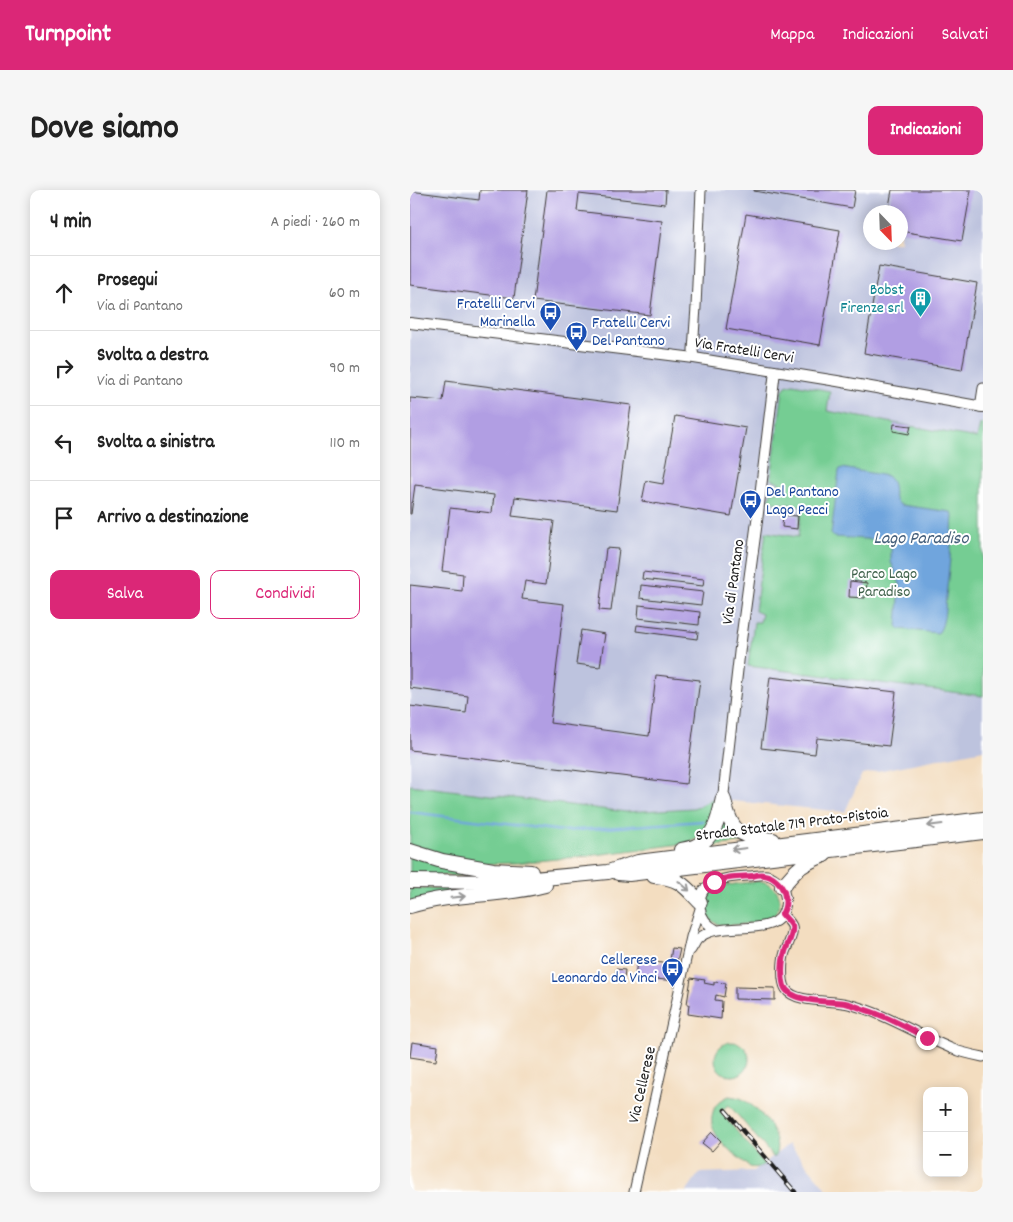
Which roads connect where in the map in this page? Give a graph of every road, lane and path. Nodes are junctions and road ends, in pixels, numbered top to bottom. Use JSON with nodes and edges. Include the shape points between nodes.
{"nodes":[{"id":1,"x":701,"y":190,"type":"edge"},
{"id":2,"x":410,"y":323,"type":"edge"},
{"id":3,"x":694,"y":358,"type":"junction"},
{"id":4,"x":775,"y":370,"type":"junction"},
{"id":5,"x":983,"y":388,"type":"edge"},
{"id":6,"x":982,"y":407,"type":"edge"},
{"id":7,"x":723,"y":798,"type":"junction"},
{"id":8,"x":983,"y":819,"type":"edge"},
{"id":9,"x":983,"y":832,"type":"edge"},
{"id":10,"x":788,"y":843,"type":"junction"},
{"id":11,"x":839,"y":849,"type":"junction"},
{"id":12,"x":410,"y":851,"type":"edge"},
{"id":13,"x":638,"y":862,"type":"junction"},
{"id":14,"x":608,"y":872,"type":"junction"},
{"id":15,"x":582,"y":874,"type":"junction"},
{"id":16,"x":628,"y":874,"type":"junction"},
{"id":17,"x":410,"y":881,"type":"edge"},
{"id":18,"x":782,"y":887,"type":"junction"},
{"id":19,"x":410,"y":906,"type":"edge"},
{"id":20,"x":700,"y":906,"type":"junction"},
{"id":21,"x":782,"y":914,"type":"junction"},
{"id":22,"x":717,"y":930,"type":"junction"},
{"id":23,"x":687,"y":959,"type":"junction"},
{"id":24,"x":983,"y":1057,"type":"edge"},
{"id":25,"x":634,"y":1192,"type":"edge"}],
"edges":[{"from":1,"to":3,"type":"street"},
{"from":2,"to":3,"type":"street","name":"Via Fratelli Cervi"},
{"from":3,"to":4,"type":"street","name":"Via Fratelli Cervi"},
{"from":4,"to":6,"type":"street","name":"Via Fratelli Cervi"},
{"from":4,"to":7,"type":"street","name":"Via di Pantano"},
{"from":5,"to":6,"type":"street"},
{"from":7,"to":10,"type":"highway","via":[[731,823],[738,831],[752,837]]},
{"from":7,"to":13,"type":"highway","via":[[714,830],[704,841]]},
{"from":8,"to":10,"type":"highway","name":"Strada Statale 719 Prato-Pistoia","one_way":true},
{"from":9,"to":11,"type":"highway","name":"Strada Statale 719 Prato-Pistoia"},
{"from":10,"to":13,"type":"highway","name":"Strada Statale 719 Prato-Pistoia","one_way":true},
{"from":11,"to":16,"type":"highway","name":"Strada Statale 719 Prato-Pistoia"},
{"from":11,"to":18,"type":"highway","via":[[801,866]]},
{"from":12,"to":15,"type":"highway","via":[[442,861],[493,870]]},
{"from":13,"to":14,"type":"highway","name":"Strada Statale 719 Prato-Pistoia"},
{"from":14,"to":15,"type":"highway","name":"Strada Statale 719 Prato-Pistoia"},
{"from":14,"to":16,"type":"highway","name":"Strada Statale 719 Prato-Pistoia"},
{"from":15,"to":17,"type":"highway","name":"Strada Statale 719 Prato-Pistoia","via":[[501,882]]},
{"from":19,"to":15,"type":"highway","one_way":true,"via":[[516,891]]},
{"from":16,"to":20,"type":"highway","one_way":true,"via":[[678,880]]},
{"from":18,"to":20,"type":"street","via":[[776,879],[766,875],[727,878],[714,882],[703,891]]},
{"from":18,"to":21,"type":"street","via":[[785,910]]},
{"from":20,"to":22,"type":"street","via":[[706,922]]},
{"from":20,"to":23,"type":"street"},
{"from":21,"to":22,"type":"street","via":[[772,924]]},
{"from":21,"to":24,"type":"street","via":[[792,929],[782,966],[783,982],[789,993],[801,998],[847,1004],[882,1015],[927,1038]]},
{"from":22,"to":23,"type":"street","via":[[697,940]]},
{"from":23,"to":25,"type":"street","name":"Via Cellerese"}]}
